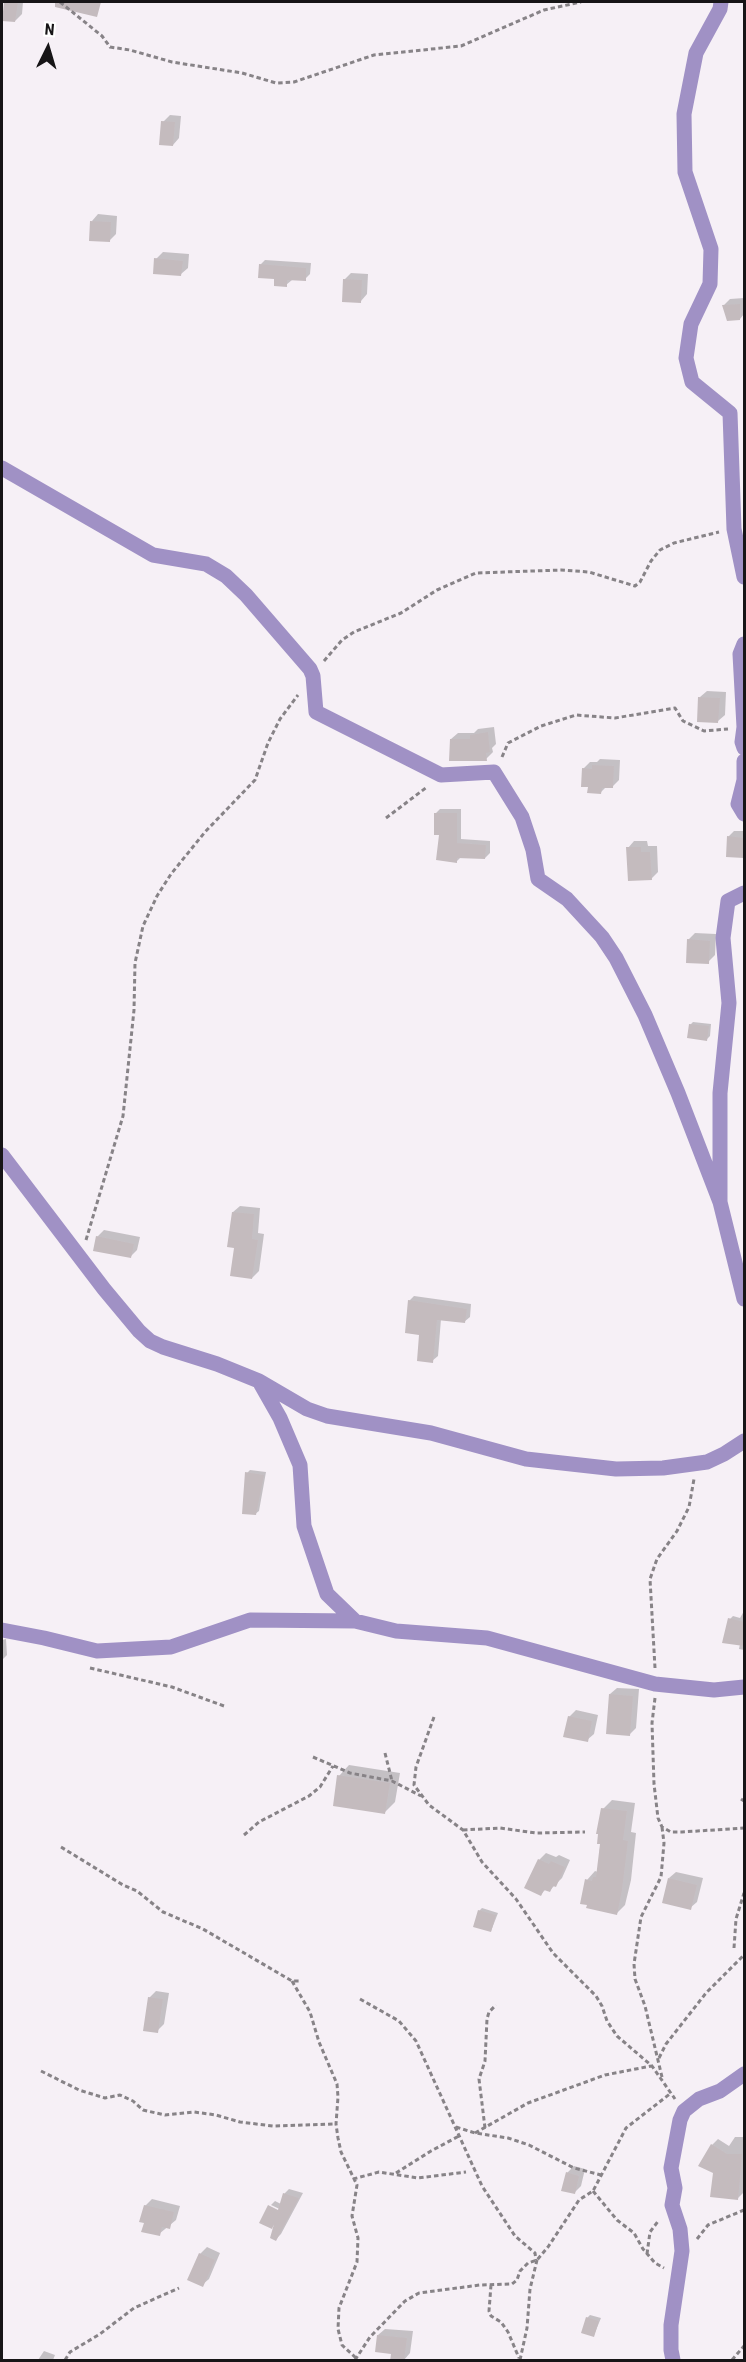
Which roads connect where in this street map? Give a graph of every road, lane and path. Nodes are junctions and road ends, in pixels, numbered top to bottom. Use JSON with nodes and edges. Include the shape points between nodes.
{"nodes":[{"id":1,"x":60,"y":2,"type":"edge"},
{"id":2,"x":581,"y":2,"type":"edge"},
{"id":3,"x":721,"y":2,"type":"edge"},
{"id":4,"x":2,"y":468,"type":"edge"},
{"id":5,"x":734,"y":530,"type":"junction"},
{"id":6,"x":744,"y":578,"type":"edge"},
{"id":7,"x":744,"y":644,"type":"edge"},
{"id":8,"x":313,"y":676,"type":"junction"},
{"id":9,"x":744,"y":727,"type":"edge"},
{"id":10,"x":744,"y":748,"type":"edge"},
{"id":11,"x":744,"y":761,"type":"edge"},
{"id":12,"x":494,"y":772,"type":"junction"},
{"id":13,"x":441,"y":775,"type":"junction"},
{"id":14,"x":744,"y":814,"type":"edge"},
{"id":15,"x":386,"y":818,"type":"dead end"},
{"id":16,"x":744,"y":893,"type":"edge"},
{"id":17,"x":3,"y":1155,"type":"edge"},
{"id":18,"x":720,"y":1202,"type":"junction"},
{"id":19,"x":80,"y":1259,"type":"junction"},
{"id":20,"x":744,"y":1299,"type":"edge"},
{"id":21,"x":259,"y":1381,"type":"junction"},
{"id":22,"x":744,"y":1441,"type":"edge"},
{"id":23,"x":355,"y":1621,"type":"junction"},
{"id":24,"x":2,"y":1630,"type":"edge"},
{"id":25,"x":82,"y":1663,"type":"dead end"},
{"id":26,"x":744,"y":1687,"type":"edge"},
{"id":27,"x":224,"y":1706,"type":"dead end"},
{"id":28,"x":434,"y":1718,"type":"dead end"},
{"id":29,"x":385,"y":1753,"type":"dead end"},
{"id":30,"x":313,"y":1757,"type":"dead end"},
{"id":31,"x":333,"y":1766,"type":"junction"},
{"id":32,"x":392,"y":1781,"type":"junction"},
{"id":33,"x":423,"y":1797,"type":"junction"},
{"id":34,"x":662,"y":1827,"type":"dead end"},
{"id":35,"x":463,"y":1830,"type":"junction"},
{"id":36,"x":585,"y":1832,"type":"dead end"},
{"id":37,"x":244,"y":1835,"type":"dead end"},
{"id":38,"x":61,"y":1847,"type":"dead end"},
{"id":39,"x":744,"y":1893,"type":"edge"},
{"id":40,"x":734,"y":1948,"type":"dead end"},
{"id":41,"x":744,"y":1955,"type":"edge"},
{"id":42,"x":292,"y":1981,"type":"junction"},
{"id":43,"x":300,"y":1981,"type":"dead end"},
{"id":44,"x":360,"y":1999,"type":"dead end"},
{"id":45,"x":496,"y":2005,"type":"dead end"},
{"id":46,"x":658,"y":2060,"type":"junction"},
{"id":47,"x":652,"y":2066,"type":"junction"},
{"id":48,"x":41,"y":2071,"type":"dead end"},
{"id":49,"x":744,"y":2074,"type":"edge"},
{"id":50,"x":662,"y":2079,"type":"junction"},
{"id":51,"x":671,"y":2093,"type":"junction"},
{"id":52,"x":684,"y":2110,"type":"junction"},
{"id":53,"x":336,"y":2124,"type":"junction"},
{"id":54,"x":456,"y":2127,"type":"junction"},
{"id":55,"x":485,"y":2128,"type":"junction"},
{"id":56,"x":475,"y":2133,"type":"junction"},
{"id":57,"x":459,"y":2136,"type":"junction"},
{"id":58,"x":466,"y":2172,"type":"dead end"},
{"id":59,"x":396,"y":2173,"type":"junction"},
{"id":60,"x":602,"y":2175,"type":"junction"},
{"id":61,"x":353,"y":2178,"type":"junction"},
{"id":62,"x":593,"y":2191,"type":"junction"},
{"id":63,"x":672,"y":2205,"type":"junction"},
{"id":64,"x":744,"y":2210,"type":"edge"},
{"id":65,"x":682,"y":2251,"type":"junction"},
{"id":66,"x":647,"y":2254,"type":"junction"},
{"id":67,"x":537,"y":2260,"type":"junction"},
{"id":68,"x":678,"y":2277,"type":"junction"},
{"id":69,"x":491,"y":2285,"type":"junction"},
{"id":70,"x":178,"y":2288,"type":"dead end"},
{"id":71,"x":744,"y":2346,"type":"edge"},
{"id":72,"x":355,"y":2359,"type":"edge"},
{"id":73,"x":520,"y":2360,"type":"edge"},
{"id":74,"x":65,"y":2361,"type":"edge"},
{"id":75,"x":673,"y":2361,"type":"edge"},
{"id":76,"x":732,"y":2361,"type":"edge"}],
"edges":[{"from":1,"to":2,"type":"path","via":[[110,47],[276,83],[294,82],[374,55],[462,46],[544,10]]},
{"from":3,"to":5,"type":"street","via":[[696,53],[684,114],[685,172],[711,249],[710,284],[691,324],[686,358],[692,382],[730,413]]},
{"from":4,"to":8,"type":"street","via":[[153,555],[206,564],[226,576]]},
{"from":5,"to":6,"type":"street"},
{"from":5,"to":8,"type":"path","via":[[674,543],[660,550],[635,586],[589,572],[476,573],[348,636],[330,652]]},
{"from":7,"to":9,"type":"street","via":[[740,654]]},
{"from":8,"to":13,"type":"street","via":[[316,712]]},
{"from":8,"to":19,"type":"path","via":[[279,719],[255,780],[171,874],[143,926],[135,963],[123,1116]]},
{"from":9,"to":10,"type":"street"},
{"from":9,"to":12,"type":"path","via":[[704,731],[683,722],[675,708],[615,718],[576,715],[541,726],[508,743]]},
{"from":11,"to":14,"type":"street","via":[[738,804]]},
{"from":12,"to":13,"type":"street"},
{"from":12,"to":18,"type":"street","via":[[522,817],[538,879],[567,899],[616,958],[645,1015]]},
{"from":13,"to":15,"type":"path"},
{"from":16,"to":18,"type":"street","via":[[728,901],[723,938],[729,1003],[720,1093]]},
{"from":17,"to":19,"type":"street"},
{"from":18,"to":20,"type":"street"},
{"from":19,"to":21,"type":"street","via":[[150,1341]]},
{"from":21,"to":22,"type":"street","via":[[327,1416],[431,1433],[507,1455],[554,1463],[616,1469],[687,1466],[724,1454]]},
{"from":21,"to":23,"type":"street","via":[[300,1465],[304,1526],[327,1594]]},
{"from":23,"to":24,"type":"street","via":[[250,1620],[171,1647],[97,1651]]},
{"from":23,"to":26,"type":"street","via":[[396,1631],[487,1638],[655,1684],[714,1690]]},
{"from":25,"to":27,"type":"path","via":[[172,1687]]},
{"from":28,"to":33,"type":"path","via":[[416,1767],[414,1785]]},
{"from":29,"to":32,"type":"path"},
{"from":30,"to":31,"type":"path"},
{"from":31,"to":32,"type":"path"},
{"from":31,"to":37,"type":"path","via":[[309,1796],[259,1822]]},
{"from":32,"to":33,"type":"path"},
{"from":33,"to":35,"type":"path"},
{"from":34,"to":46,"type":"path","via":[[661,1877],[640,1917],[634,1964],[634,1979]]},
{"from":35,"to":36,"type":"path"},
{"from":35,"to":47,"type":"path","via":[[482,1862],[516,1899],[553,1953],[596,1996],[617,2036]]},
{"from":38,"to":42,"type":"path","via":[[146,1896],[163,1912],[203,1929]]},
{"from":39,"to":40,"type":"path"},
{"from":41,"to":46,"type":"path","via":[[706,1993]]},
{"from":42,"to":43,"type":"path"},
{"from":42,"to":53,"type":"path","via":[[310,2012],[337,2084]]},
{"from":44,"to":54,"type":"path","via":[[399,2021],[416,2041]]},
{"from":45,"to":55,"type":"path","via":[[487,2019],[485,2061],[479,2079]]},
{"from":46,"to":50,"type":"path"},
{"from":47,"to":50,"type":"path"},
{"from":47,"to":55,"type":"path","via":[[605,2076],[539,2099]]},
{"from":48,"to":53,"type":"path","via":[[79,2090],[105,2098],[120,2095],[143,2110],[165,2115],[194,2112],[273,2126]]},
{"from":49,"to":52,"type":"street"},
{"from":50,"to":51,"type":"path"},
{"from":51,"to":52,"type":"path"},
{"from":51,"to":60,"type":"path","via":[[626,2128]]},
{"from":52,"to":63,"type":"street","via":[[671,2168],[675,2188]]},
{"from":53,"to":61,"type":"path","via":[[341,2152]]},
{"from":54,"to":56,"type":"path"},
{"from":54,"to":57,"type":"path"},
{"from":55,"to":56,"type":"path"},
{"from":56,"to":60,"type":"path","via":[[508,2138],[574,2168]]},
{"from":57,"to":59,"type":"path"},
{"from":57,"to":67,"type":"path","via":[[482,2186],[515,2236],[535,2253]]},
{"from":58,"to":59,"type":"path","via":[[418,2178]]},
{"from":59,"to":61,"type":"path"},
{"from":60,"to":62,"type":"path"},
{"from":61,"to":72,"type":"path","via":[[357,2185],[352,2217],[358,2238],[357,2262],[341,2300],[338,2329],[342,2345]]},
{"from":62,"to":66,"type":"path","via":[[616,2220],[634,2233]]},
{"from":62,"to":67,"type":"path","via":[[579,2200]]},
{"from":63,"to":65,"type":"street"},
{"from":63,"to":66,"type":"path","via":[[650,2232]]},
{"from":64,"to":65,"type":"path","via":[[708,2225]]},
{"from":65,"to":68,"type":"street"},
{"from":66,"to":68,"type":"path"},
{"from":67,"to":69,"type":"path","via":[[528,2263],[512,2284]]},
{"from":67,"to":73,"type":"path"},
{"from":68,"to":75,"type":"street","via":[[671,2325]]},
{"from":69,"to":72,"type":"path","via":[[420,2293],[405,2301],[370,2337]]},
{"from":69,"to":73,"type":"path","via":[[489,2311],[508,2332]]},
{"from":70,"to":74,"type":"path","via":[[134,2308],[70,2352]]},
{"from":71,"to":76,"type":"path"}]}
